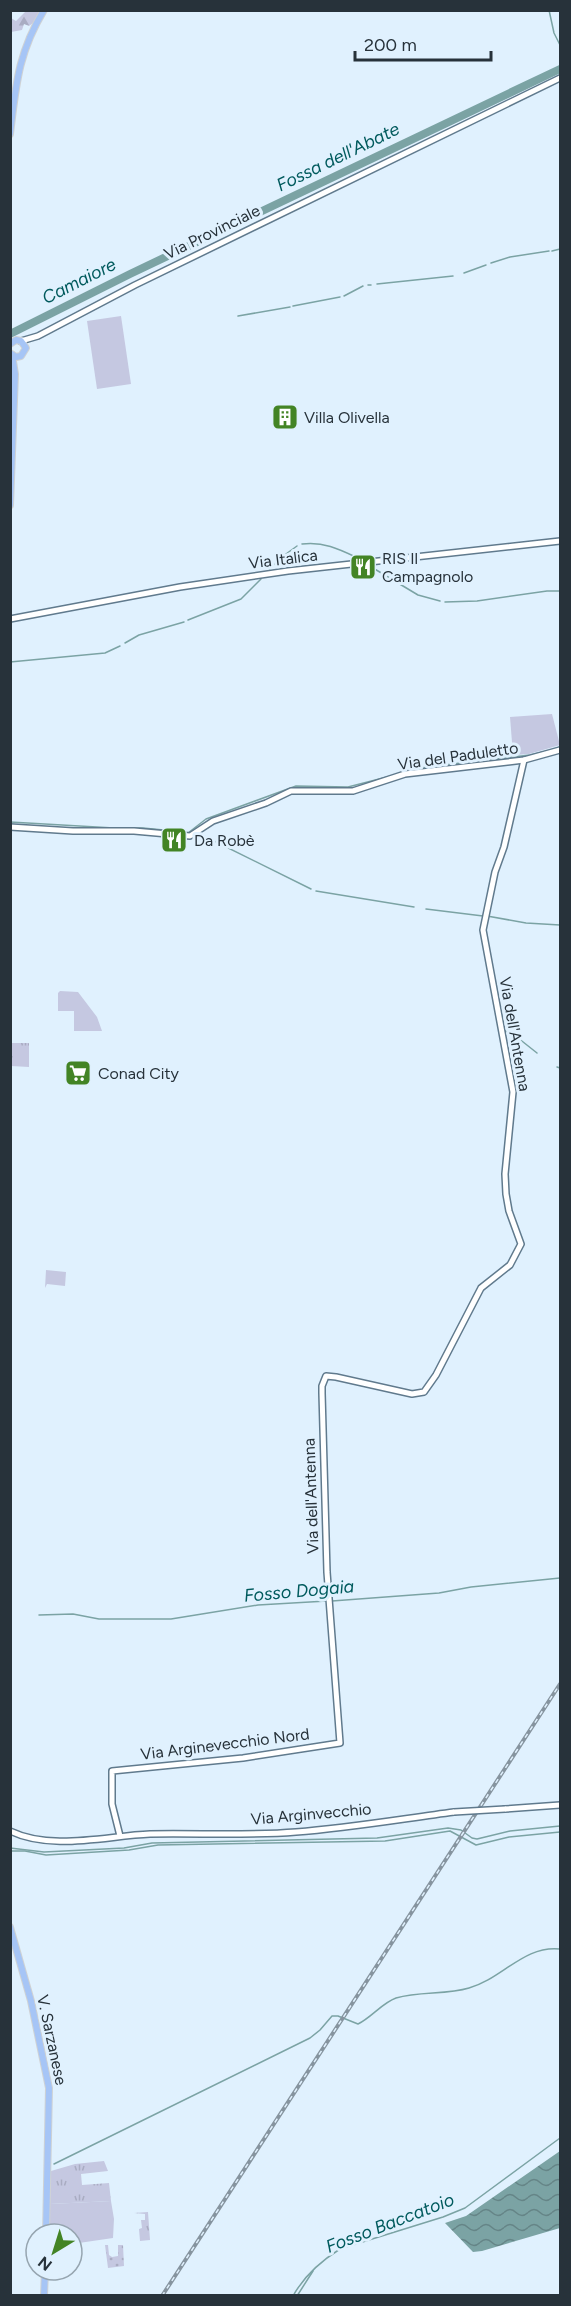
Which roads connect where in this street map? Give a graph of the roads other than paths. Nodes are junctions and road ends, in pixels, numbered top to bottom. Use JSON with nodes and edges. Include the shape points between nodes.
{"nodes":[{"id":1,"x":44,"y":10,"type":"edge"},
{"id":2,"x":561,"y":78,"type":"edge"},
{"id":3,"x":10,"y":134,"type":"edge"},
{"id":4,"x":38,"y":336,"type":"junction"},
{"id":5,"x":14,"y":339,"type":"edge"},
{"id":6,"x":24,"y":353,"type":"junction"},
{"id":7,"x":11,"y":354,"type":"edge"},
{"id":8,"x":15,"y":374,"type":"junction"},
{"id":9,"x":10,"y":505,"type":"edge"},
{"id":10,"x":561,"y":541,"type":"edge"},
{"id":11,"x":10,"y":619,"type":"edge"},
{"id":12,"x":561,"y":750,"type":"edge"},
{"id":13,"x":524,"y":760,"type":"junction"},
{"id":14,"x":10,"y":827,"type":"edge"},
{"id":15,"x":340,"y":1743,"type":"joint"},
{"id":16,"x":561,"y":1805,"type":"edge"},
{"id":17,"x":11,"y":1831,"type":"edge"},
{"id":18,"x":120,"y":1836,"type":"junction"},
{"id":19,"x":10,"y":1927,"type":"edge"},
{"id":20,"x":46,"y":2222,"type":"edge"}],
"edges":[{"from":1,"to":3,"type":"main road","via":[[18,69]]},
{"from":2,"to":4,"type":"street","name":"Via Provinciale"},
{"from":4,"to":5,"type":"street","name":"Via Provinciale"},
{"from":4,"to":6,"type":"street","name":"Via Provinciale"},
{"from":5,"to":6,"type":"main road","via":[[26,346]]},
{"from":6,"to":7,"type":"main road","via":[[18,357]]},
{"from":6,"to":8,"type":"main road"},
{"from":7,"to":8,"type":"main road"},
{"from":8,"to":9,"type":"main road"},
{"from":10,"to":11,"type":"street","name":"Via Italica","via":[[277,573]]},
{"from":12,"to":13,"type":"street","name":"Via del Paduletto"},
{"from":13,"to":14,"type":"street","name":"Via del Paduletto","via":[[405,774],[353,791],[291,791],[213,821],[190,836]]},
{"from":13,"to":15,"type":"street","name":"Via dell'Antenna","via":[[483,930],[513,1092],[506,1194],[521,1244],[510,1265],[481,1288],[424,1392],[412,1394],[325,1378],[322,1393],[330,1601]]},
{"from":15,"to":18,"type":"street","name":"Via Arginevecchio Nord","via":[[243,1758],[112,1771],[112,1804]]},
{"from":16,"to":18,"type":"street","name":"Via Arginvecchio","bridge":true,"via":[[454,1812],[296,1832]]},
{"from":17,"to":18,"type":"street","name":"Via Arginvecchio","via":[[38,1841]]},
{"from":19,"to":20,"type":"main road","name":"V. Sarzanese","via":[[49,2088]]}]}
